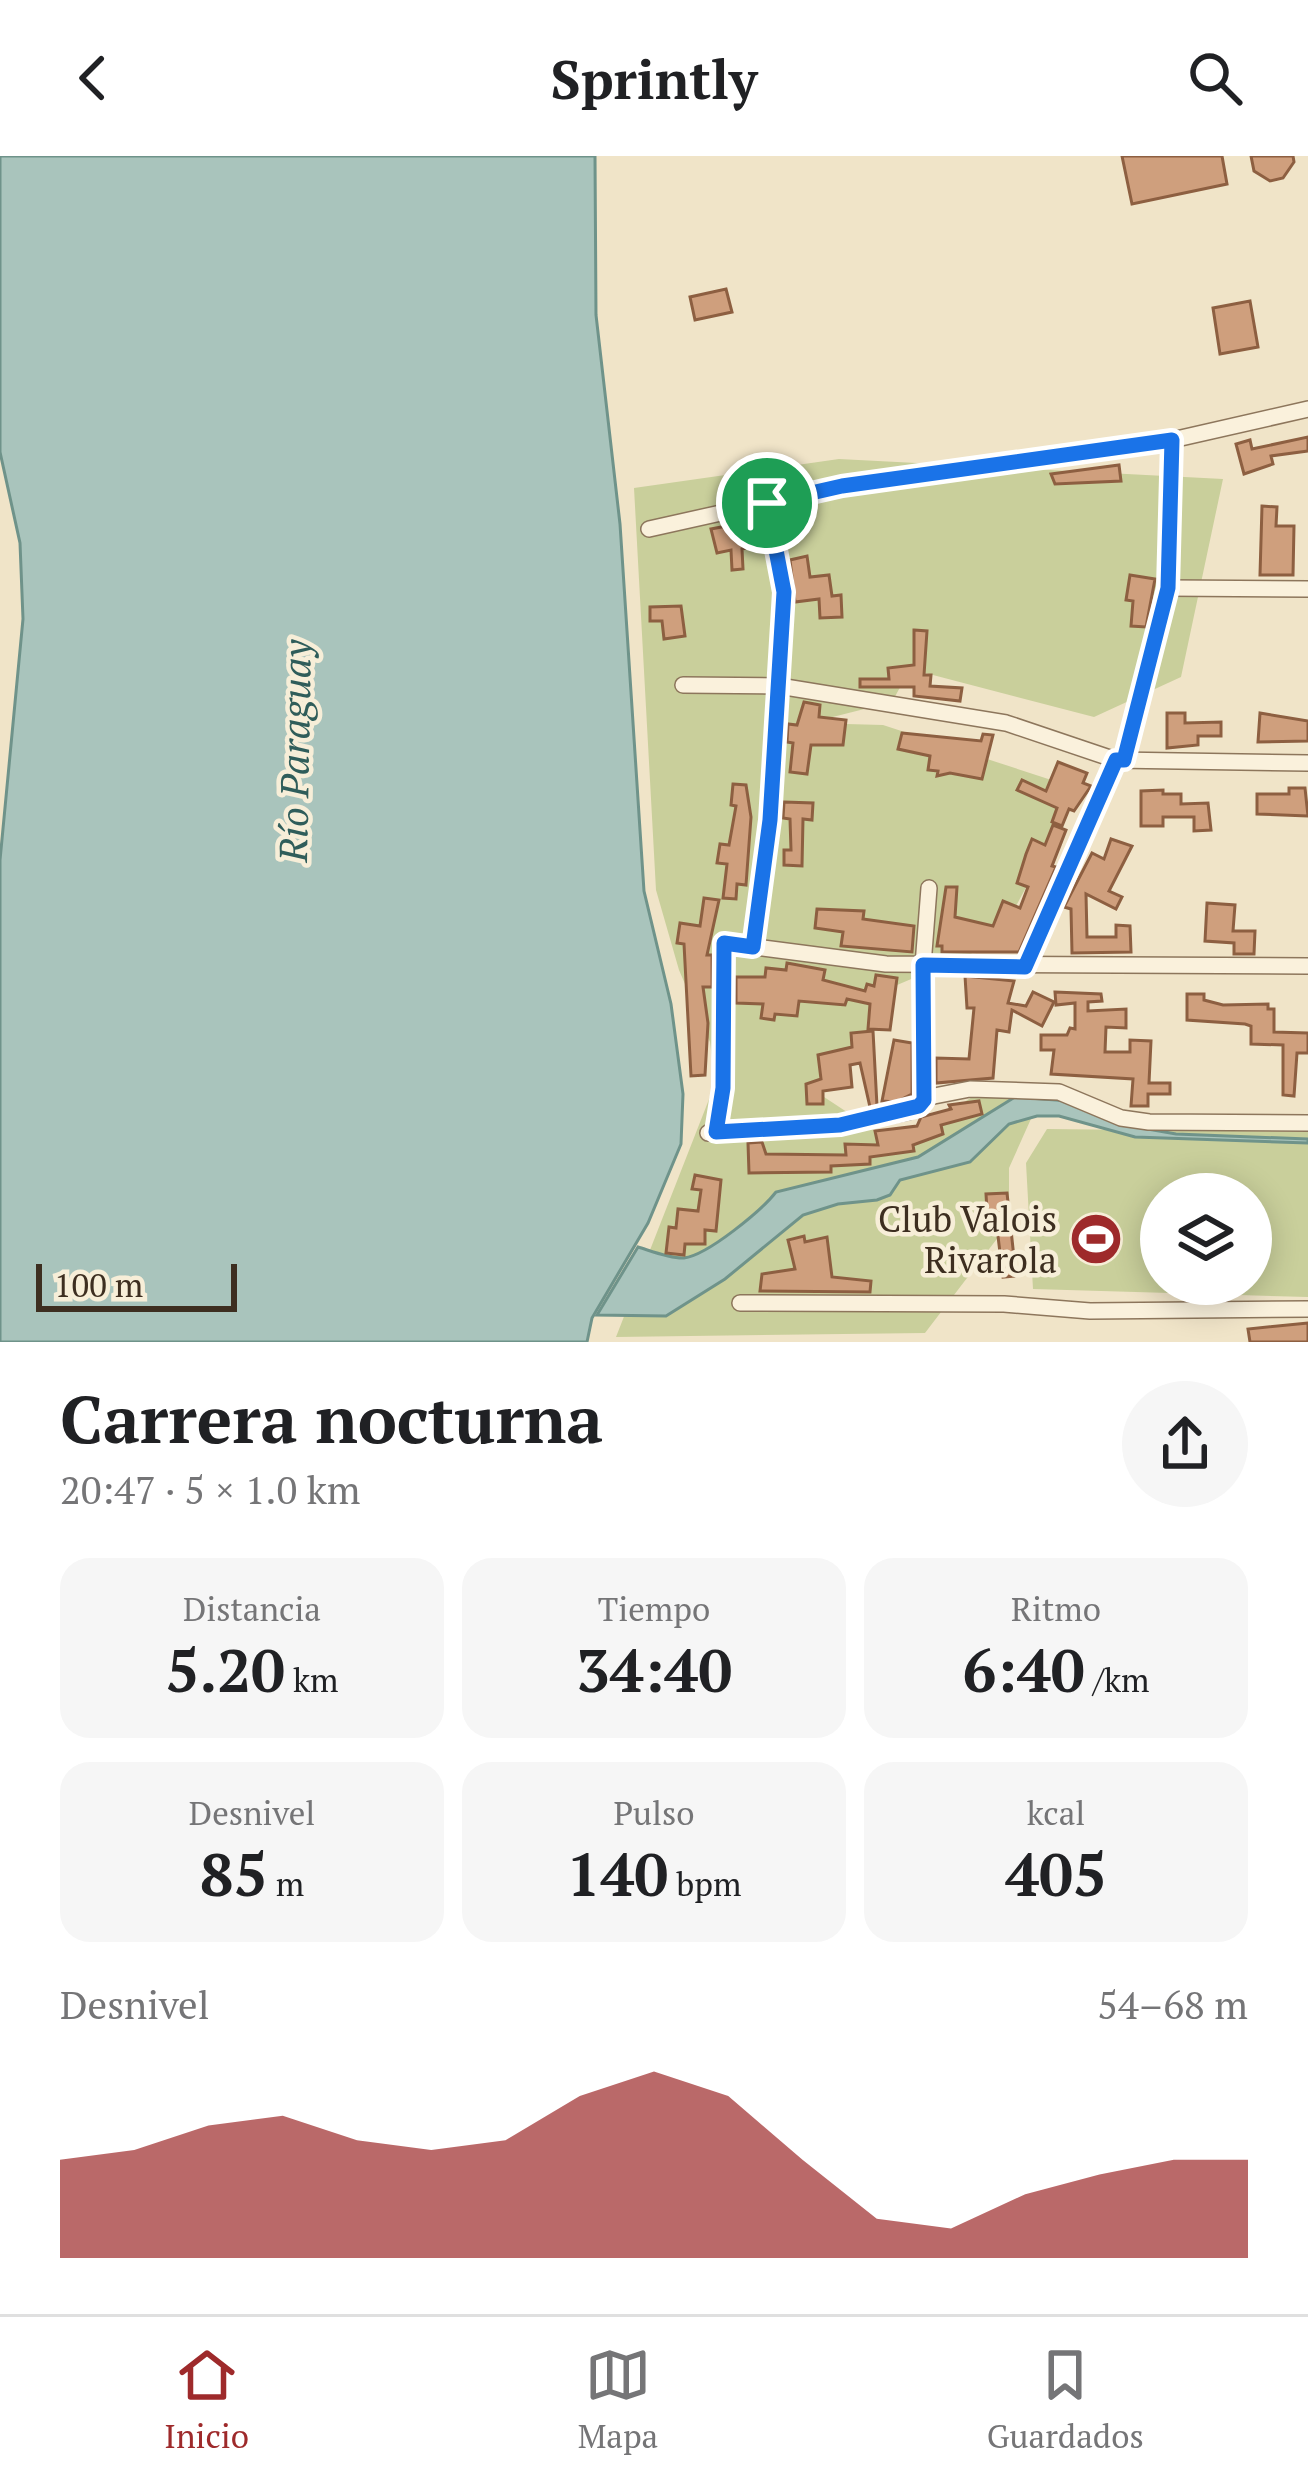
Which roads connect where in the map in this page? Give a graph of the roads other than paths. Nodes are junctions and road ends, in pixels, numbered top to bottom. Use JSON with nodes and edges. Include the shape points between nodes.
{"nodes":[{"id":1,"x":1308,"y":409,"type":"edge"},
{"id":2,"x":1172,"y":440,"type":"junction"},
{"id":3,"x":767,"y":503,"type":"junction"},
{"id":4,"x":649,"y":529,"type":"dead end"},
{"id":5,"x":1168,"y":588,"type":"junction"},
{"id":6,"x":1308,"y":589,"type":"edge"},
{"id":7,"x":683,"y":685,"type":"dead end"},
{"id":8,"x":779,"y":686,"type":"junction"},
{"id":9,"x":1120,"y":760,"type":"junction"},
{"id":10,"x":1308,"y":763,"type":"edge"},
{"id":11,"x":929,"y":888,"type":"dead end"},
{"id":12,"x":753,"y":947,"type":"junction"},
{"id":13,"x":923,"y":965,"type":"junction"},
{"id":14,"x":1308,"y":966,"type":"edge"},
{"id":15,"x":1025,"y":967,"type":"junction"},
{"id":16,"x":924,"y":1100,"type":"junction"},
{"id":17,"x":1308,"y":1123,"type":"edge"},
{"id":18,"x":740,"y":1303,"type":"dead end"},
{"id":19,"x":1308,"y":1309,"type":"edge"}],
"edges":[{"from":1,"to":2,"type":"street"},
{"from":2,"to":3,"type":"street"},
{"from":2,"to":5,"type":"street"},
{"from":3,"to":4,"type":"street"},
{"from":3,"to":8,"type":"street","via":[[784,592]]},
{"from":5,"to":6,"type":"street"},
{"from":5,"to":9,"type":"street"},
{"from":7,"to":8,"type":"street"},
{"from":8,"to":9,"type":"street","via":[[1006,723]]},
{"from":8,"to":12,"type":"street"},
{"from":9,"to":10,"type":"street"},
{"from":9,"to":15,"type":"street"},
{"from":11,"to":13,"type":"street"},
{"from":12,"to":13,"type":"street"},
{"from":12,"to":16,"type":"street","via":[[724,943],[723,1088],[712,1132],[840,1125],[908,1112]]},
{"from":13,"to":15,"type":"street"},
{"from":13,"to":16,"type":"street"},
{"from":14,"to":15,"type":"street"},
{"from":16,"to":17,"type":"street","via":[[970,1089],[1059,1092],[1149,1122]]},
{"from":18,"to":19,"type":"street"}]}
